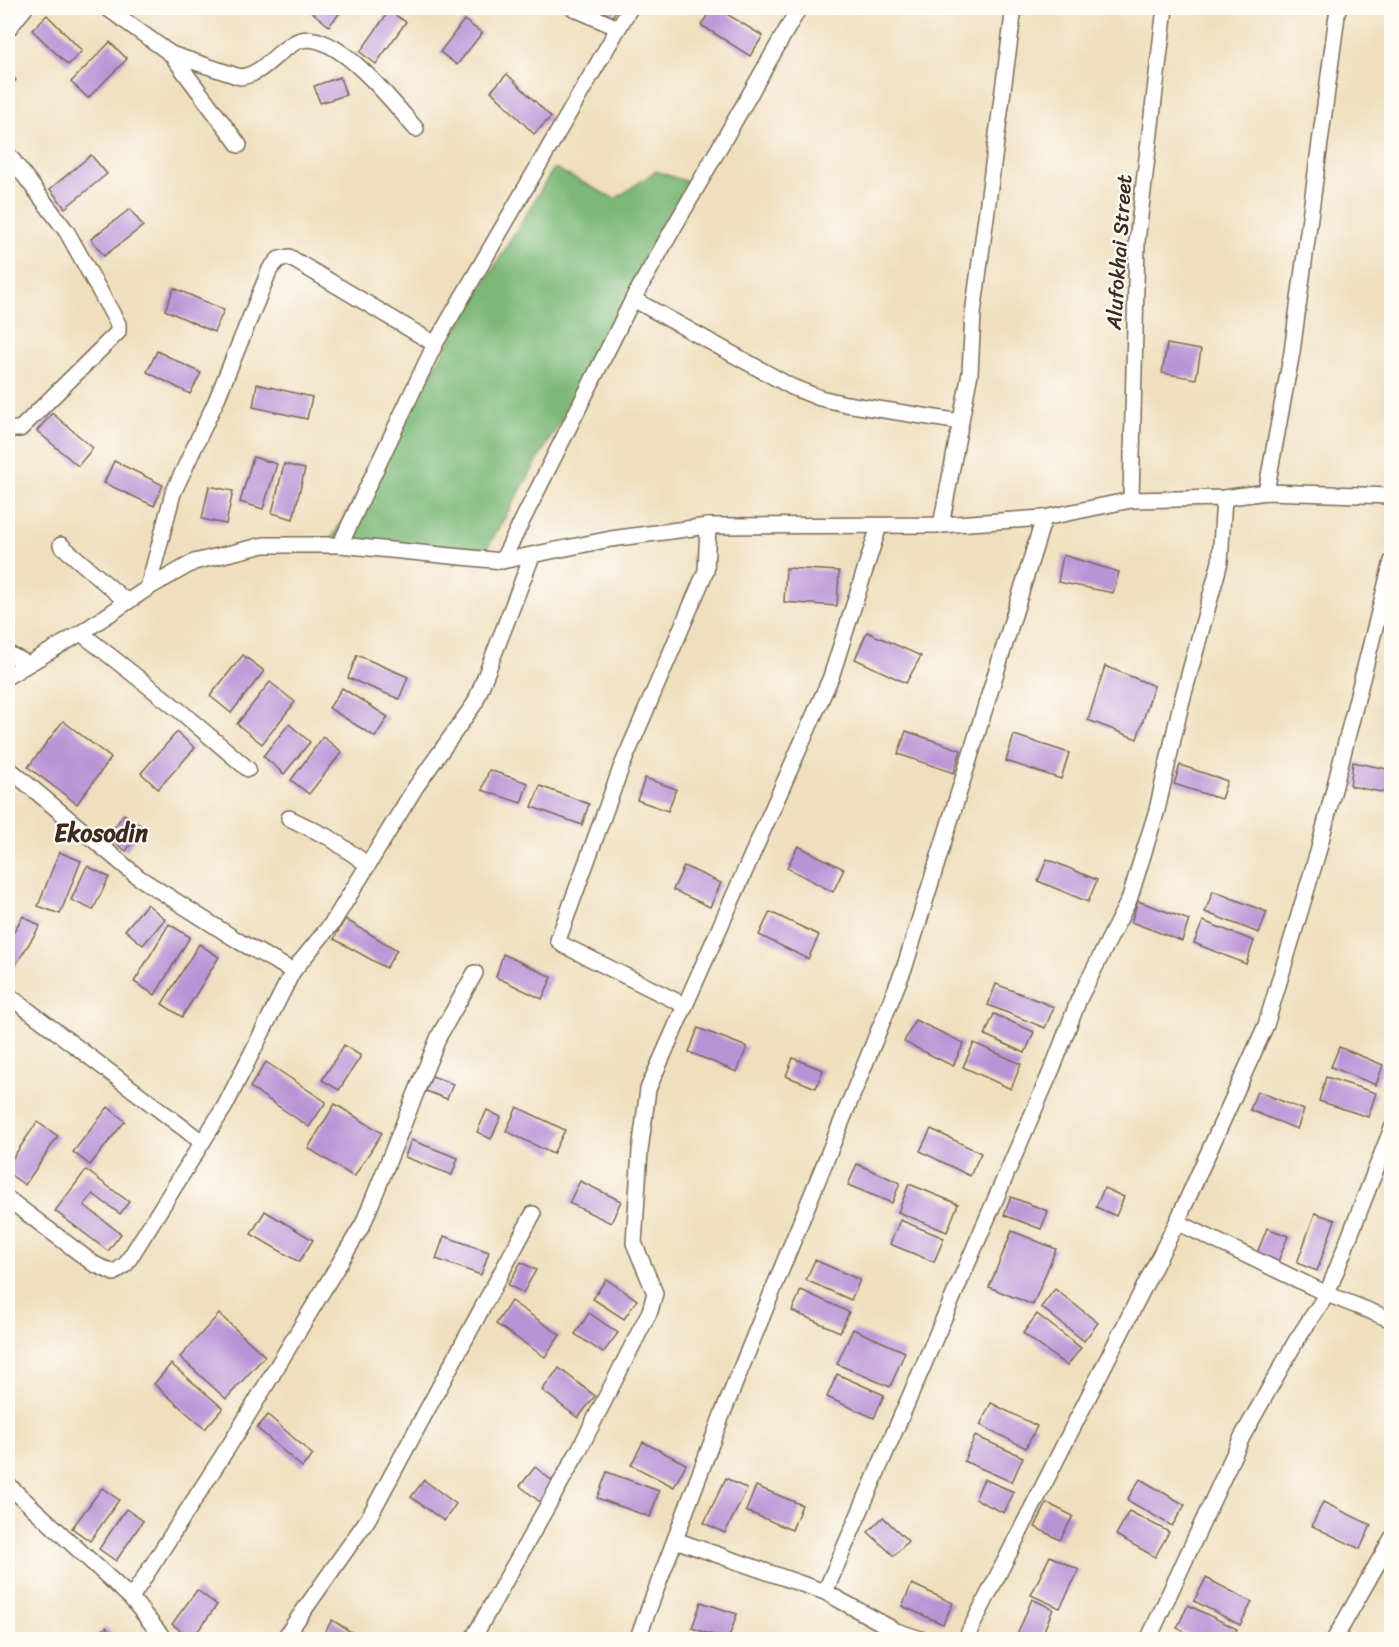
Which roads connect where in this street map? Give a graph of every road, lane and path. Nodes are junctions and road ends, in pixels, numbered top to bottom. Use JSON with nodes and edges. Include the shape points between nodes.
{"nodes":[{"id":1,"x":25,"y":8,"type":"edge"},
{"id":2,"x":107,"y":8,"type":"edge"},
{"id":3,"x":573,"y":8,"type":"edge"},
{"id":4,"x":630,"y":8,"type":"edge"},
{"id":5,"x":799,"y":8,"type":"edge"},
{"id":6,"x":1014,"y":8,"type":"edge"},
{"id":7,"x":1165,"y":8,"type":"edge"},
{"id":8,"x":1338,"y":8,"type":"edge"},
{"id":9,"x":618,"y":28,"type":"junction"},
{"id":10,"x":8,"y":29,"type":"edge"},
{"id":11,"x":171,"y":54,"type":"junction"},
{"id":12,"x":416,"y":129,"type":"dead end"},
{"id":13,"x":239,"y":146,"type":"dead end"},
{"id":14,"x":8,"y":154,"type":"edge"},
{"id":15,"x":633,"y":298,"type":"junction"},
{"id":16,"x":435,"y":344,"type":"junction"},
{"id":17,"x":961,"y":422,"type":"junction"},
{"id":18,"x":8,"y":429,"type":"edge"},
{"id":19,"x":1266,"y":492,"type":"junction"},
{"id":20,"x":1392,"y":496,"type":"edge"},
{"id":21,"x":1224,"y":498,"type":"junction"},
{"id":22,"x":1131,"y":500,"type":"junction"},
{"id":23,"x":1044,"y":518,"type":"junction"},
{"id":24,"x":941,"y":525,"type":"junction"},
{"id":25,"x":708,"y":526,"type":"junction"},
{"id":26,"x":879,"y":526,"type":"junction"},
{"id":27,"x":61,"y":545,"type":"dead end"},
{"id":28,"x":340,"y":545,"type":"junction"},
{"id":29,"x":532,"y":556,"type":"junction"},
{"id":30,"x":502,"y":561,"type":"junction"},
{"id":31,"x":1392,"y":561,"type":"edge"},
{"id":32,"x":148,"y":588,"type":"junction"},
{"id":33,"x":128,"y":602,"type":"junction"},
{"id":34,"x":81,"y":633,"type":"junction"},
{"id":35,"x":8,"y":654,"type":"edge"},
{"id":36,"x":27,"y":663,"type":"junction"},
{"id":37,"x":8,"y":676,"type":"edge"},
{"id":38,"x":8,"y":768,"type":"edge"},
{"id":39,"x":248,"y":769,"type":"dead end"},
{"id":40,"x":289,"y":818,"type":"dead end"},
{"id":41,"x":367,"y":864,"type":"junction"},
{"id":42,"x":293,"y":971,"type":"junction"},
{"id":43,"x":475,"y":973,"type":"dead end"},
{"id":44,"x":8,"y":996,"type":"edge"},
{"id":45,"x":684,"y":1005,"type":"junction"},
{"id":46,"x":1392,"y":1128,"type":"edge"},
{"id":47,"x":202,"y":1142,"type":"junction"},
{"id":48,"x":8,"y":1199,"type":"edge"},
{"id":49,"x":533,"y":1214,"type":"dead end"},
{"id":50,"x":1177,"y":1222,"type":"junction"},
{"id":51,"x":1327,"y":1294,"type":"junction"},
{"id":52,"x":1392,"y":1320,"type":"edge"},
{"id":53,"x":8,"y":1485,"type":"edge"},
{"id":54,"x":1392,"y":1538,"type":"edge"},
{"id":55,"x":675,"y":1540,"type":"junction"},
{"id":56,"x":825,"y":1592,"type":"junction"},
{"id":57,"x":131,"y":1598,"type":"junction"},
{"id":58,"x":895,"y":1635,"type":"edge"},
{"id":59,"x":165,"y":1640,"type":"edge"},
{"id":60,"x":283,"y":1640,"type":"edge"},
{"id":61,"x":472,"y":1640,"type":"edge"},
{"id":62,"x":637,"y":1640,"type":"edge"},
{"id":63,"x":924,"y":1640,"type":"edge"},
{"id":64,"x":965,"y":1640,"type":"edge"},
{"id":65,"x":1148,"y":1640,"type":"edge"},
{"id":66,"x":1334,"y":1640,"type":"edge"}],
"edges":[{"from":1,"to":10,"type":"street"},
{"from":2,"to":11,"type":"street"},
{"from":3,"to":9,"type":"street"},
{"from":4,"to":9,"type":"street"},
{"from":5,"to":15,"type":"street"},
{"from":6,"to":17,"type":"street"},
{"from":7,"to":22,"type":"street","name":"Alufokhai Street","via":[[1137,241]]},
{"from":8,"to":19,"type":"street","via":[[1292,352]]},
{"from":9,"to":16,"type":"street"},
{"from":11,"to":12,"type":"street","via":[[240,77],[251,76],[296,41],[313,40],[336,48],[375,81]]},
{"from":11,"to":13,"type":"street"},
{"from":14,"to":18,"type":"street","via":[[67,232],[118,324],[115,336],[20,429]]},
{"from":15,"to":17,"type":"street","via":[[792,387],[820,398]]},
{"from":15,"to":30,"type":"street"},
{"from":16,"to":28,"type":"street"},
{"from":16,"to":32,"type":"street","via":[[289,257],[279,260],[270,269],[173,493]]},
{"from":17,"to":24,"type":"street"},
{"from":19,"to":20,"type":"street"},
{"from":19,"to":21,"type":"street"},
{"from":21,"to":22,"type":"street"},
{"from":21,"to":56,"type":"street","via":[[1220,562],[1157,810],[1129,900],[1079,999]]},
{"from":22,"to":23,"type":"street"},
{"from":23,"to":24,"type":"street"},
{"from":23,"to":55,"type":"street","via":[[905,966]]},
{"from":24,"to":26,"type":"street"},
{"from":25,"to":26,"type":"street"},
{"from":25,"to":29,"type":"street","via":[[611,539]]},
{"from":25,"to":45,"type":"street","via":[[706,571],[621,768],[558,940]]},
{"from":26,"to":45,"type":"street","via":[[831,677]]},
{"from":27,"to":33,"type":"street"},
{"from":28,"to":30,"type":"street"},
{"from":28,"to":32,"type":"street","via":[[264,545],[194,562]]},
{"from":29,"to":30,"type":"street"},
{"from":29,"to":41,"type":"street","via":[[475,703]]},
{"from":31,"to":50,"type":"street","via":[[1318,852],[1266,1024]]},
{"from":32,"to":33,"type":"street"},
{"from":33,"to":34,"type":"street"},
{"from":34,"to":36,"type":"street"},
{"from":34,"to":39,"type":"street"},
{"from":35,"to":36,"type":"street"},
{"from":36,"to":37,"type":"street"},
{"from":38,"to":42,"type":"street","via":[[138,877]]},
{"from":40,"to":41,"type":"street","via":[[330,838]]},
{"from":41,"to":42,"type":"street","via":[[333,922]]},
{"from":42,"to":47,"type":"street","via":[[225,1106]]},
{"from":43,"to":57,"type":"street","via":[[439,1036],[363,1224],[234,1438]]},
{"from":44,"to":47,"type":"street"},
{"from":45,"to":61,"type":"street","via":[[648,1089],[640,1151],[634,1243],[656,1293],[650,1311],[579,1450]]},
{"from":46,"to":51,"type":"street"},
{"from":47,"to":48,"type":"street","via":[[126,1264],[114,1273],[94,1264]]},
{"from":49,"to":60,"type":"street","via":[[368,1520]]},
{"from":50,"to":51,"type":"street"},
{"from":50,"to":64,"type":"street"},
{"from":51,"to":52,"type":"street"},
{"from":51,"to":65,"type":"street","via":[[1242,1437]]},
{"from":53,"to":57,"type":"street"},
{"from":54,"to":66,"type":"street"},
{"from":55,"to":56,"type":"street"},
{"from":55,"to":62,"type":"street"},
{"from":56,"to":58,"type":"street"},
{"from":57,"to":59,"type":"street"},
{"from":58,"to":63,"type":"street"}]}
